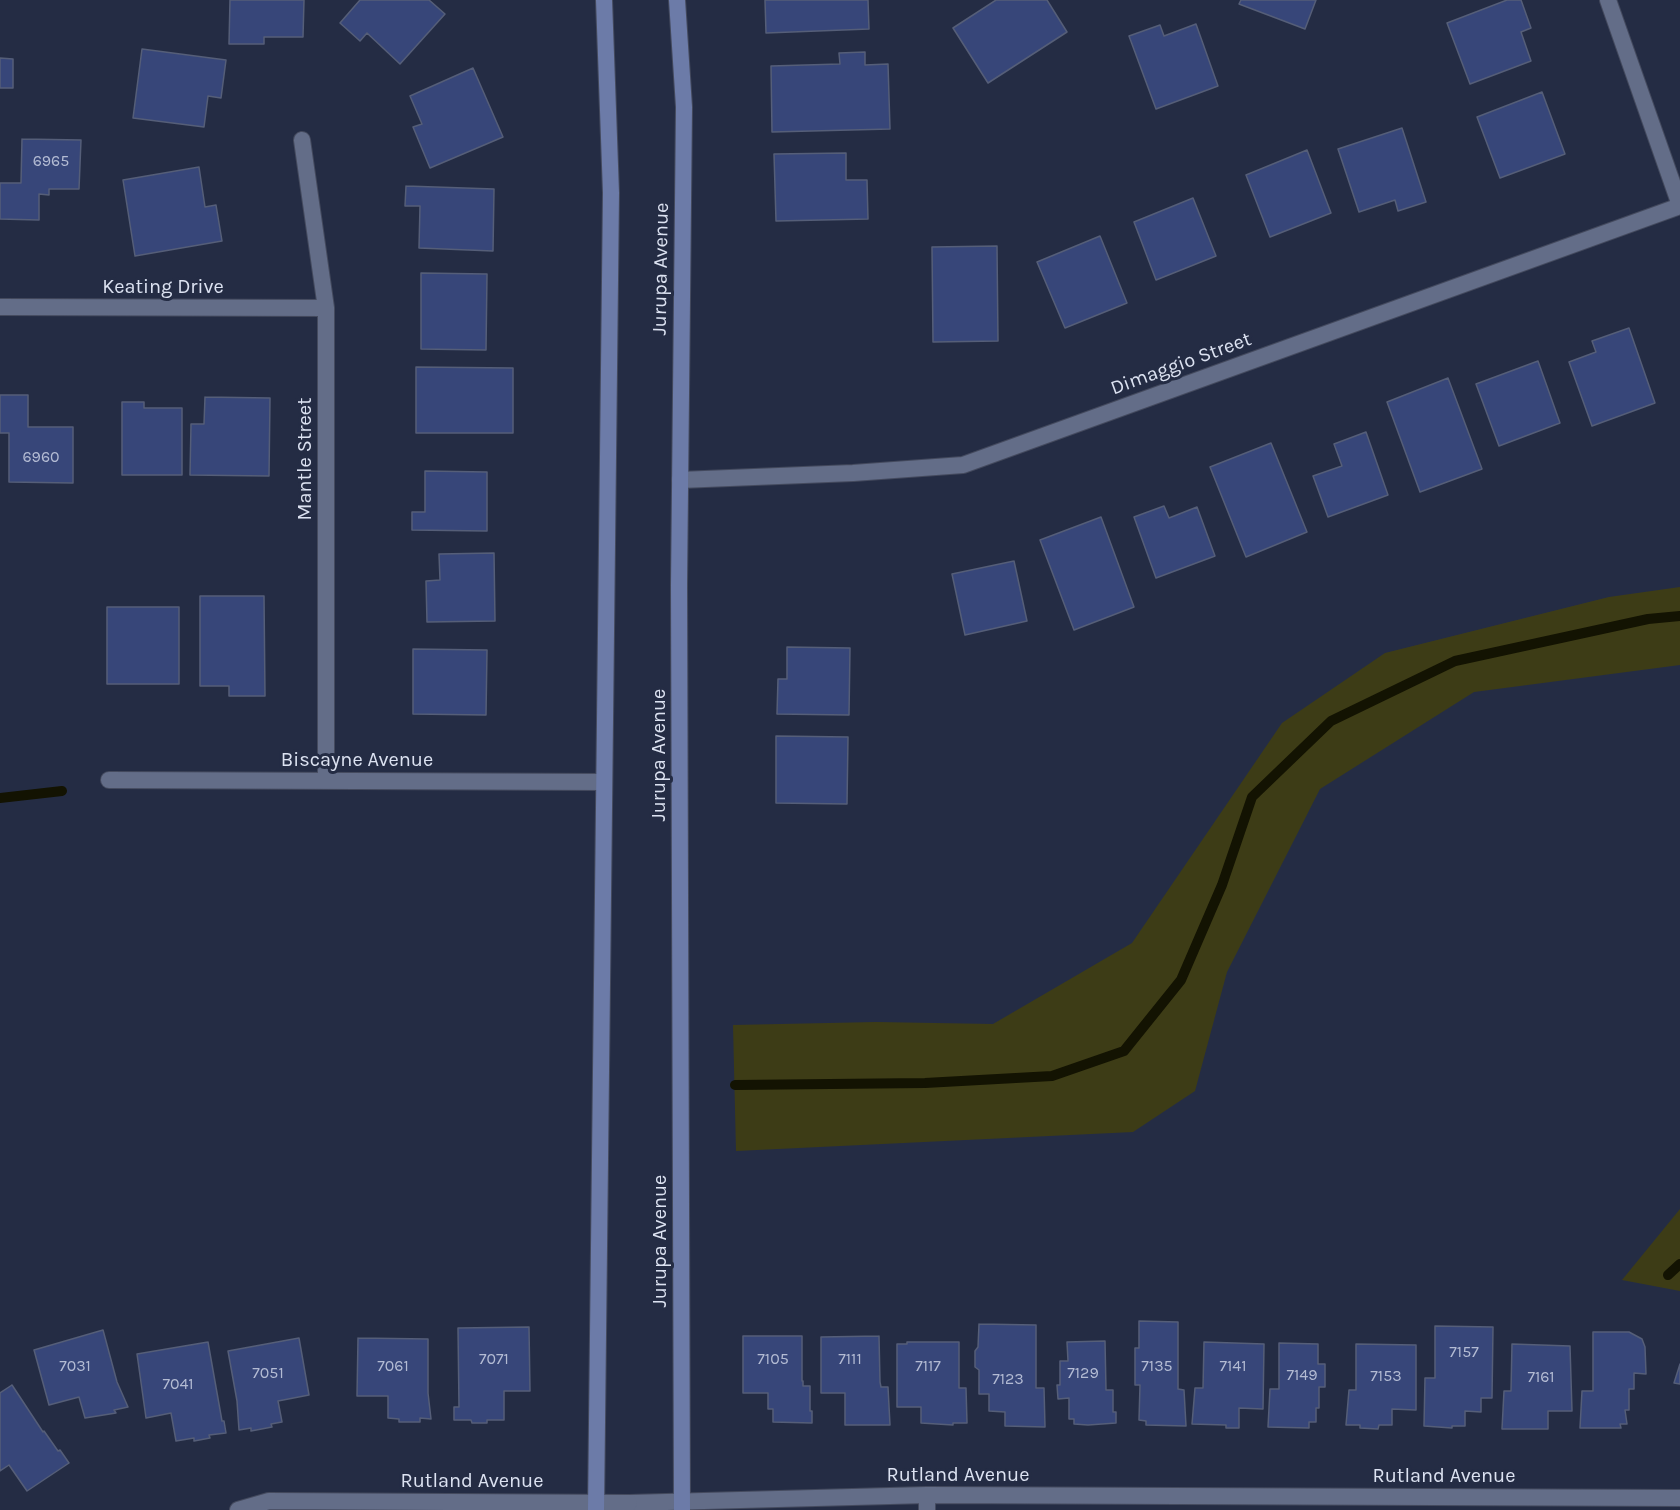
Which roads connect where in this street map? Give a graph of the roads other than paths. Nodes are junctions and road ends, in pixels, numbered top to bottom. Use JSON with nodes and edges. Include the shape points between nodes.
{"nodes":[{"id":1,"x":603,"y":0,"type":"edge"},
{"id":2,"x":677,"y":0,"type":"edge"},
{"id":3,"x":1608,"y":0,"type":"edge"},
{"id":4,"x":302,"y":140,"type":"dead end"},
{"id":5,"x":1680,"y":205,"type":"edge"},
{"id":6,"x":0,"y":308,"type":"edge"},
{"id":7,"x":326,"y":308,"type":"junction"},
{"id":8,"x":680,"y":480,"type":"junction"},
{"id":9,"x":109,"y":780,"type":"dead end"},
{"id":10,"x":326,"y":781,"type":"junction"},
{"id":11,"x":604,"y":782,"type":"junction"},
{"id":12,"x":1680,"y":1497,"type":"edge"},
{"id":13,"x":927,"y":1502,"type":"edge"},
{"id":14,"x":596,"y":1506,"type":"edge"},
{"id":15,"x":682,"y":1506,"type":"edge"},
{"id":16,"x":238,"y":1510,"type":"edge"}],
"edges":[{"from":1,"to":11,"type":"main road","via":[[611,193]]},
{"from":2,"to":8,"type":"main road","name":"Jurupa Avenue","via":[[684,107]]},
{"from":3,"to":5,"type":"street"},
{"from":4,"to":7,"type":"street","name":"Mantle Street"},
{"from":5,"to":8,"type":"street","name":"Dimaggio Street","via":[[963,465]]},
{"from":6,"to":7,"type":"street","name":"Keating Drive"},
{"from":7,"to":10,"type":"street","name":"Mantle Street"},
{"from":8,"to":15,"type":"main road","name":"Jurupa Avenue"},
{"from":9,"to":10,"type":"street","name":"Biscayne Avenue"},
{"from":10,"to":11,"type":"street","name":"Biscayne Avenue"},
{"from":11,"to":14,"type":"main road"},
{"from":12,"to":13,"type":"street","name":"Rutland Avenue"},
{"from":13,"to":15,"type":"street","name":"Rutland Avenue"},
{"from":14,"to":15,"type":"street","name":"Rutland Avenue"},
{"from":14,"to":16,"type":"street","name":"Rutland Avenue","via":[[269,1501]]}]}
